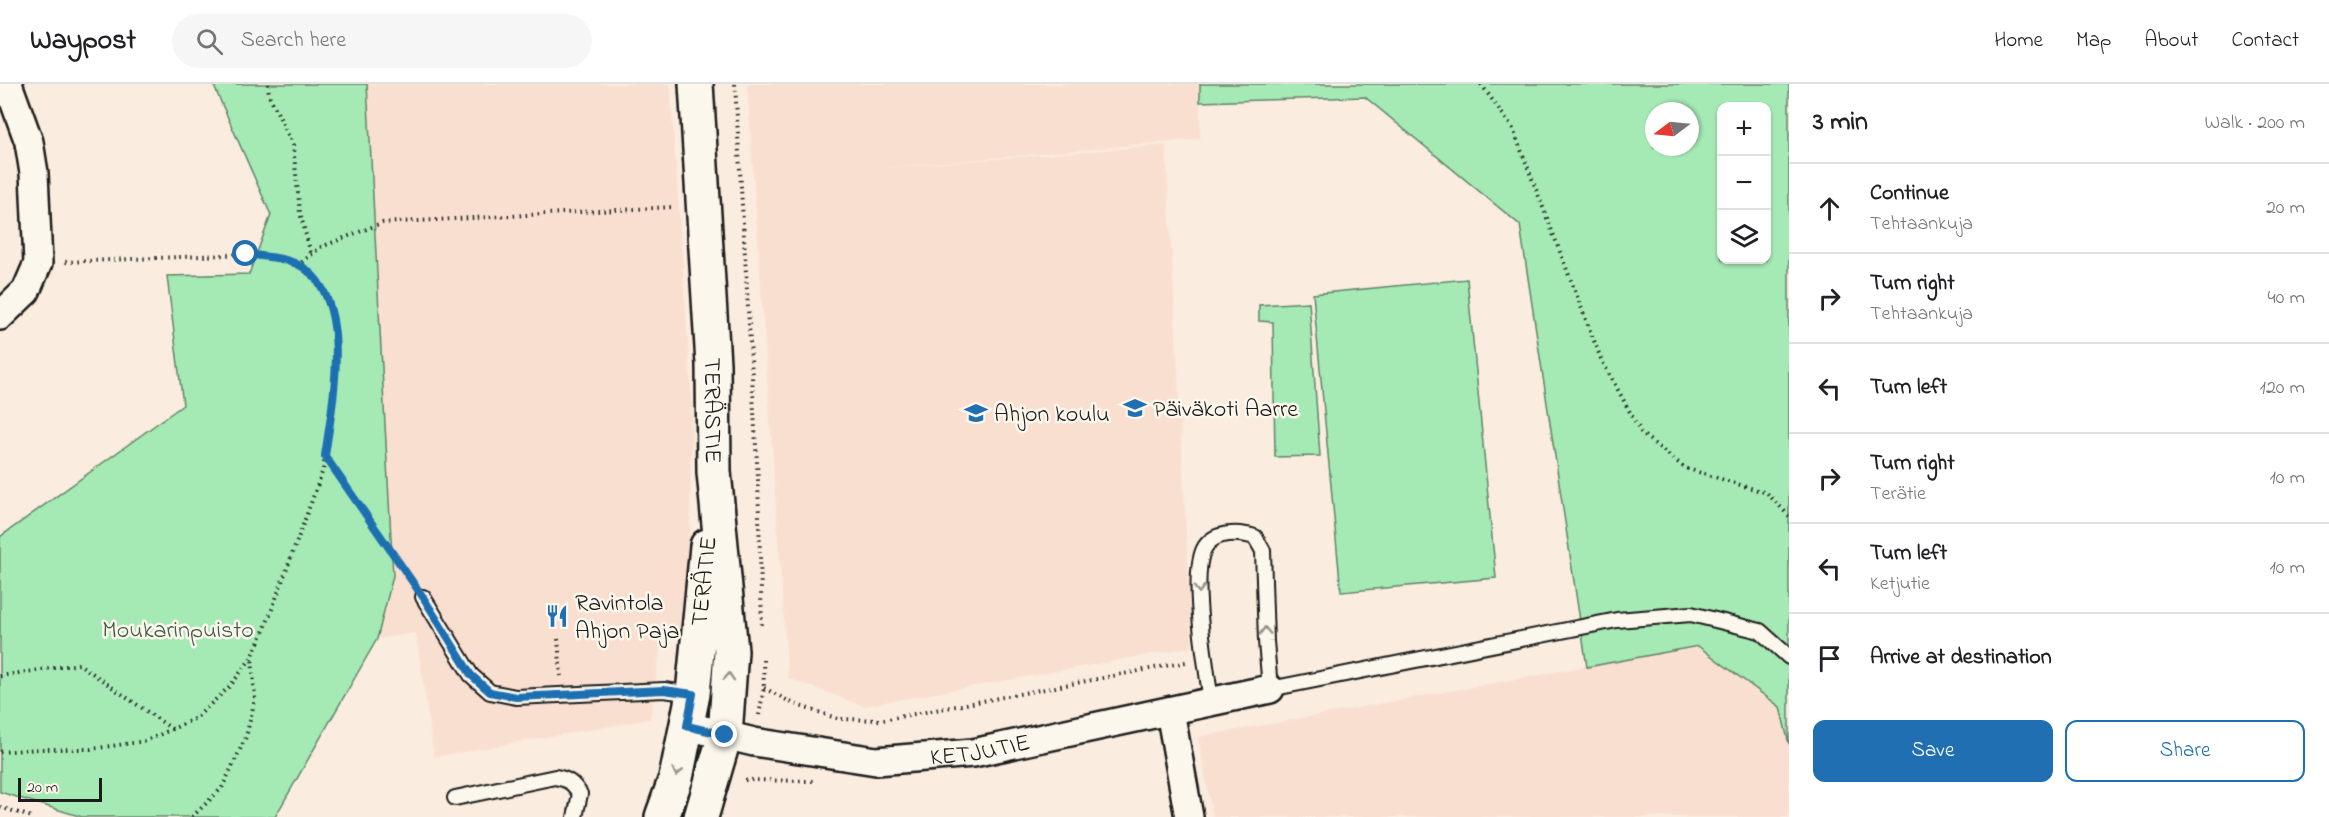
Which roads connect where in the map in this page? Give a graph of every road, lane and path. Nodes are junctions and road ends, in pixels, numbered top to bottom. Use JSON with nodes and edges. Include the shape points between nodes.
{"nodes":[{"id":1,"x":8,"y":84,"type":"edge"},
{"id":2,"x":268,"y":84,"type":"edge"},
{"id":3,"x":696,"y":84,"type":"edge"},
{"id":4,"x":735,"y":84,"type":"edge"},
{"id":5,"x":1481,"y":84,"type":"edge"},
{"id":6,"x":742,"y":203,"type":"junction"},
{"id":7,"x":703,"y":206,"type":"junction"},
{"id":8,"x":311,"y":254,"type":"junction"},
{"id":9,"x":38,"y":263,"type":"junction"},
{"id":10,"x":297,"y":266,"type":"junction"},
{"id":11,"x":0,"y":316,"type":"edge"},
{"id":12,"x":325,"y":456,"type":"junction"},
{"id":13,"x":714,"y":472,"type":"junction"},
{"id":14,"x":1789,"y":516,"type":"edge"},
{"id":15,"x":423,"y":597,"type":"joint"},
{"id":16,"x":762,"y":630,"type":"dead end"},
{"id":17,"x":558,"y":639,"type":"dead end"},
{"id":18,"x":763,"y":653,"type":"dead end"},
{"id":19,"x":252,"y":657,"type":"junction"},
{"id":20,"x":1789,"y":657,"type":"edge"},
{"id":21,"x":1206,"y":658,"type":"junction"},
{"id":22,"x":0,"y":676,"type":"edge"},
{"id":23,"x":765,"y":688,"type":"junction"},
{"id":24,"x":1270,"y":689,"type":"junction"},
{"id":25,"x":562,"y":694,"type":"junction"},
{"id":26,"x":693,"y":694,"type":"junction"},
{"id":27,"x":1210,"y":702,"type":"junction"},
{"id":28,"x":1170,"y":711,"type":"junction"},
{"id":29,"x":687,"y":726,"type":"junction"},
{"id":30,"x":172,"y":729,"type":"junction"},
{"id":31,"x":740,"y":738,"type":"junction"},
{"id":32,"x":0,"y":752,"type":"edge"},
{"id":33,"x":455,"y":798,"type":"dead end"},
{"id":34,"x":0,"y":807,"type":"edge"},
{"id":35,"x":32,"y":817,"type":"edge"},
{"id":36,"x":192,"y":817,"type":"edge"},
{"id":37,"x":575,"y":817,"type":"edge"},
{"id":38,"x":662,"y":817,"type":"edge"},
{"id":39,"x":701,"y":817,"type":"edge"},
{"id":40,"x":1189,"y":817,"type":"edge"}],
"edges":[{"from":1,"to":9,"type":"street","via":[[29,142]]},
{"from":2,"to":8,"type":"path","via":[[269,95],[293,145],[300,213]]},
{"from":3,"to":7,"type":"street","name":"TERÄSTIE"},
{"from":4,"to":6,"type":"path"},
{"from":5,"to":14,"type":"path","via":[[1512,129],[1601,359],[1642,434],[1685,468],[1767,493]]},
{"from":6,"to":7,"type":"path"},
{"from":6,"to":16,"type":"path","via":[[758,480]]},
{"from":7,"to":8,"type":"path","via":[[382,223]]},
{"from":7,"to":13,"type":"street","name":"TERÄSTIE","via":[[713,364]]},
{"from":8,"to":10,"type":"path"},
{"from":9,"to":10,"type":"path","via":[[246,254]]},
{"from":9,"to":11,"type":"street","via":[[26,291]]},
{"from":10,"to":12,"type":"path","via":[[304,268],[323,290],[334,321],[336,370]]},
{"from":12,"to":15,"type":"path"},
{"from":12,"to":19,"type":"path"},
{"from":13,"to":26,"type":"street","name":"TERÄTIE"},
{"from":31,"to":13,"type":"street","name":"TERÄSTIE","one_way":true},
{"from":15,"to":25,"type":"lane","via":[[471,675],[490,692],[516,697]]},
{"from":17,"to":25,"type":"path"},
{"from":18,"to":23,"type":"path"},
{"from":19,"to":30,"type":"path","via":[[231,685],[196,718]]},
{"from":19,"to":36,"type":"path","via":[[255,699],[246,737],[222,788]]},
{"from":20,"to":24,"type":"lane","via":[[1760,631],[1690,614],[1617,620]]},
{"from":21,"to":23,"type":"path","via":[[883,720],[839,720],[794,705]]},
{"from":24,"to":21,"type":"lane","one_way":true,"via":[[1263,551],[1255,537],[1239,532],[1220,536],[1206,544],[1199,558]]},
{"from":21,"to":27,"type":"lane"},
{"from":22,"to":30,"type":"path","via":[[79,664]]},
{"from":23,"to":31,"type":"path"},
{"from":24,"to":27,"type":"street","name":"KETJUTIE"},
{"from":25,"to":26,"type":"lane","via":[[664,690]]},
{"from":26,"to":29,"type":"street","name":"TERÄTIE"},
{"from":27,"to":28,"type":"street","name":"KETJUTIE"},
{"from":28,"to":31,"type":"street","name":"KETJUTIE","via":[[973,753],[876,761]]},
{"from":28,"to":40,"type":"street"},
{"from":29,"to":31,"type":"street","name":"KETJUTIE"},
{"from":29,"to":38,"type":"street","name":"TERÄTIE","one_way":true,"via":[[676,778]]},
{"from":30,"to":32,"type":"path","via":[[146,741],[91,749]]},
{"from":31,"to":39,"type":"street","name":"TERÄSTIE"},
{"from":33,"to":37,"type":"lane","via":[[555,777],[574,784],[580,794]]},
{"from":34,"to":35,"type":"path"}]}
